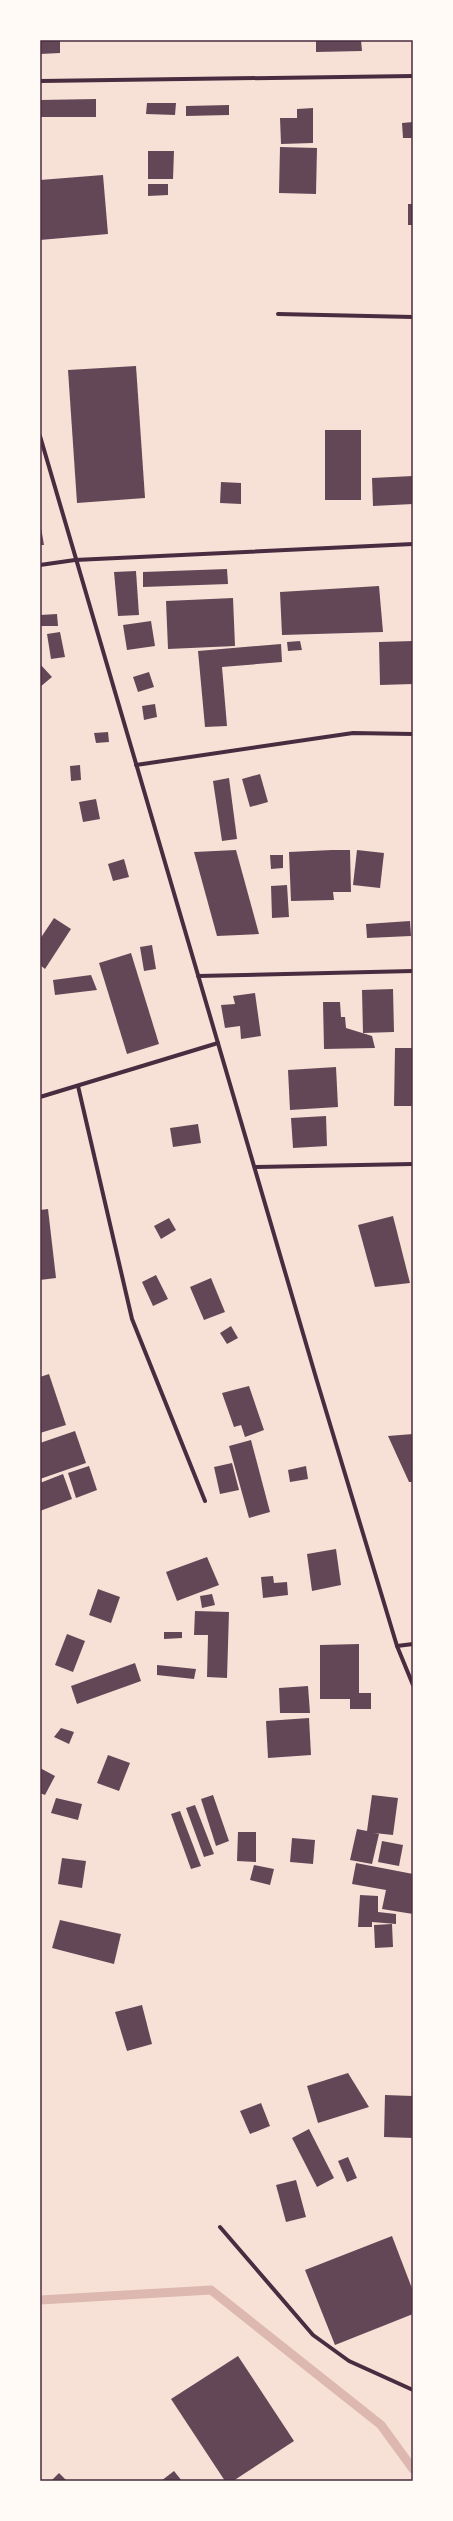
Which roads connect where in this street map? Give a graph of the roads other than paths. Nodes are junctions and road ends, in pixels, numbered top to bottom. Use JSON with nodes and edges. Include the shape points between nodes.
{"nodes":[{"id":1,"x":413,"y":76,"type":"edge"},
{"id":2,"x":40,"y":81,"type":"edge"},
{"id":3,"x":278,"y":314,"type":"dead end"},
{"id":4,"x":413,"y":317,"type":"edge"},
{"id":5,"x":40,"y":436,"type":"edge"},
{"id":6,"x":413,"y":544,"type":"edge"},
{"id":7,"x":75,"y":560,"type":"junction"},
{"id":8,"x":40,"y":565,"type":"edge"},
{"id":9,"x":413,"y":734,"type":"edge"},
{"id":10,"x":136,"y":765,"type":"junction"},
{"id":11,"x":413,"y":971,"type":"edge"},
{"id":12,"x":198,"y":976,"type":"junction"},
{"id":13,"x":218,"y":1043,"type":"junction"},
{"id":14,"x":78,"y":1086,"type":"junction"},
{"id":15,"x":40,"y":1097,"type":"edge"},
{"id":16,"x":413,"y":1164,"type":"edge"},
{"id":17,"x":256,"y":1167,"type":"junction"},
{"id":18,"x":205,"y":1501,"type":"dead end"},
{"id":19,"x":413,"y":1644,"type":"edge"},
{"id":20,"x":396,"y":1646,"type":"junction"},
{"id":21,"x":413,"y":1685,"type":"edge"},
{"id":22,"x":220,"y":2227,"type":"dead end"},
{"id":23,"x":413,"y":2390,"type":"edge"}],
"edges":[{"from":1,"to":2,"type":"street"},
{"from":3,"to":4,"type":"street"},
{"from":5,"to":7,"type":"street"},
{"from":6,"to":7,"type":"street"},
{"from":7,"to":8,"type":"street"},
{"from":7,"to":10,"type":"street"},
{"from":9,"to":10,"type":"street","via":[[353,734]]},
{"from":10,"to":12,"type":"street"},
{"from":11,"to":12,"type":"street"},
{"from":12,"to":13,"type":"street"},
{"from":13,"to":14,"type":"street"},
{"from":13,"to":17,"type":"street"},
{"from":14,"to":15,"type":"street"},
{"from":14,"to":18,"type":"street","via":[[132,1319]]},
{"from":16,"to":17,"type":"street"},
{"from":17,"to":20,"type":"street"},
{"from":19,"to":20,"type":"street"},
{"from":20,"to":21,"type":"street"},
{"from":22,"to":23,"type":"street","via":[[313,2335],[349,2361]]}]}
